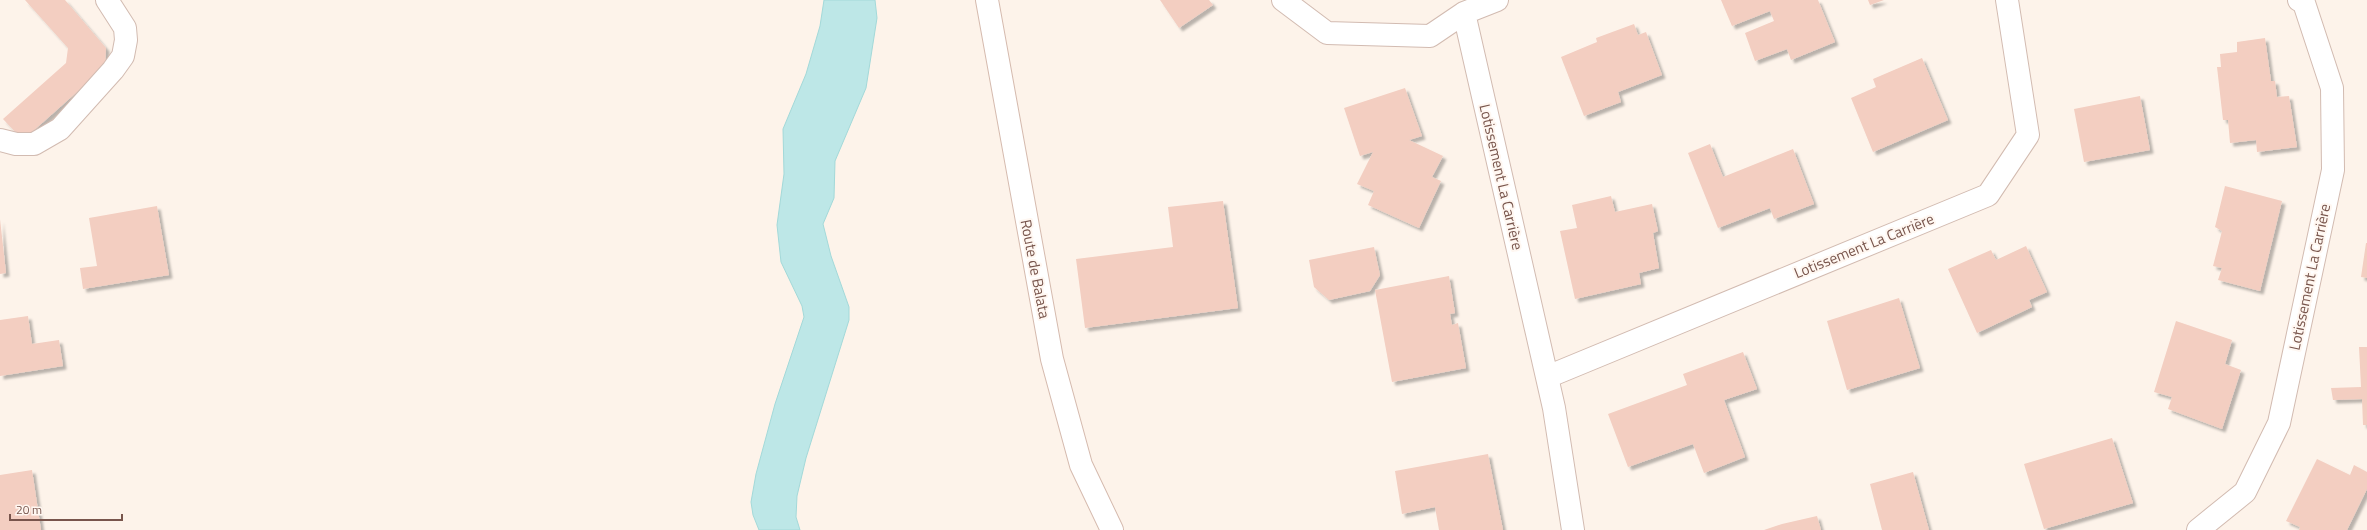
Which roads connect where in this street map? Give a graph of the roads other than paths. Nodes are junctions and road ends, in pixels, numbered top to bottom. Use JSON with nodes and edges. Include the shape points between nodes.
{"nodes":[{"id":1,"x":107,"y":0,"type":"edge"},
{"id":2,"x":987,"y":0,"type":"edge"},
{"id":3,"x":1283,"y":0,"type":"edge"},
{"id":4,"x":1497,"y":0,"type":"edge"},
{"id":5,"x":2007,"y":0,"type":"edge"},
{"id":6,"x":2299,"y":0,"type":"edge"},
{"id":7,"x":1464,"y":13,"type":"junction"},
{"id":8,"x":0,"y":140,"type":"edge"},
{"id":9,"x":1547,"y":377,"type":"junction"},
{"id":10,"x":1112,"y":530,"type":"edge"},
{"id":11,"x":1574,"y":530,"type":"edge"},
{"id":12,"x":2198,"y":530,"type":"edge"}],
"edges":[{"from":1,"to":8,"type":"street","via":[[125,28],[123,56],[113,70],[60,129],[34,144],[16,144]]},
{"from":2,"to":10,"type":"street","name":"Route de Balata","via":[[1052,359],[1081,465]]},
{"from":3,"to":7,"type":"street","via":[[1326,33],[1430,36]]},
{"from":4,"to":7,"type":"street"},
{"from":5,"to":9,"type":"street","name":"Lotissement La Carrière","via":[[2028,135],[1988,195]]},
{"from":6,"to":12,"type":"street","name":"Lotissement La Carrière","via":[[2304,3],[2332,88],[2333,170],[2279,423],[2245,492]]},
{"from":7,"to":9,"type":"street","name":"Lotissement La Carrière"},
{"from":9,"to":11,"type":"street","name":"Lotissement La Carrière"}]}
